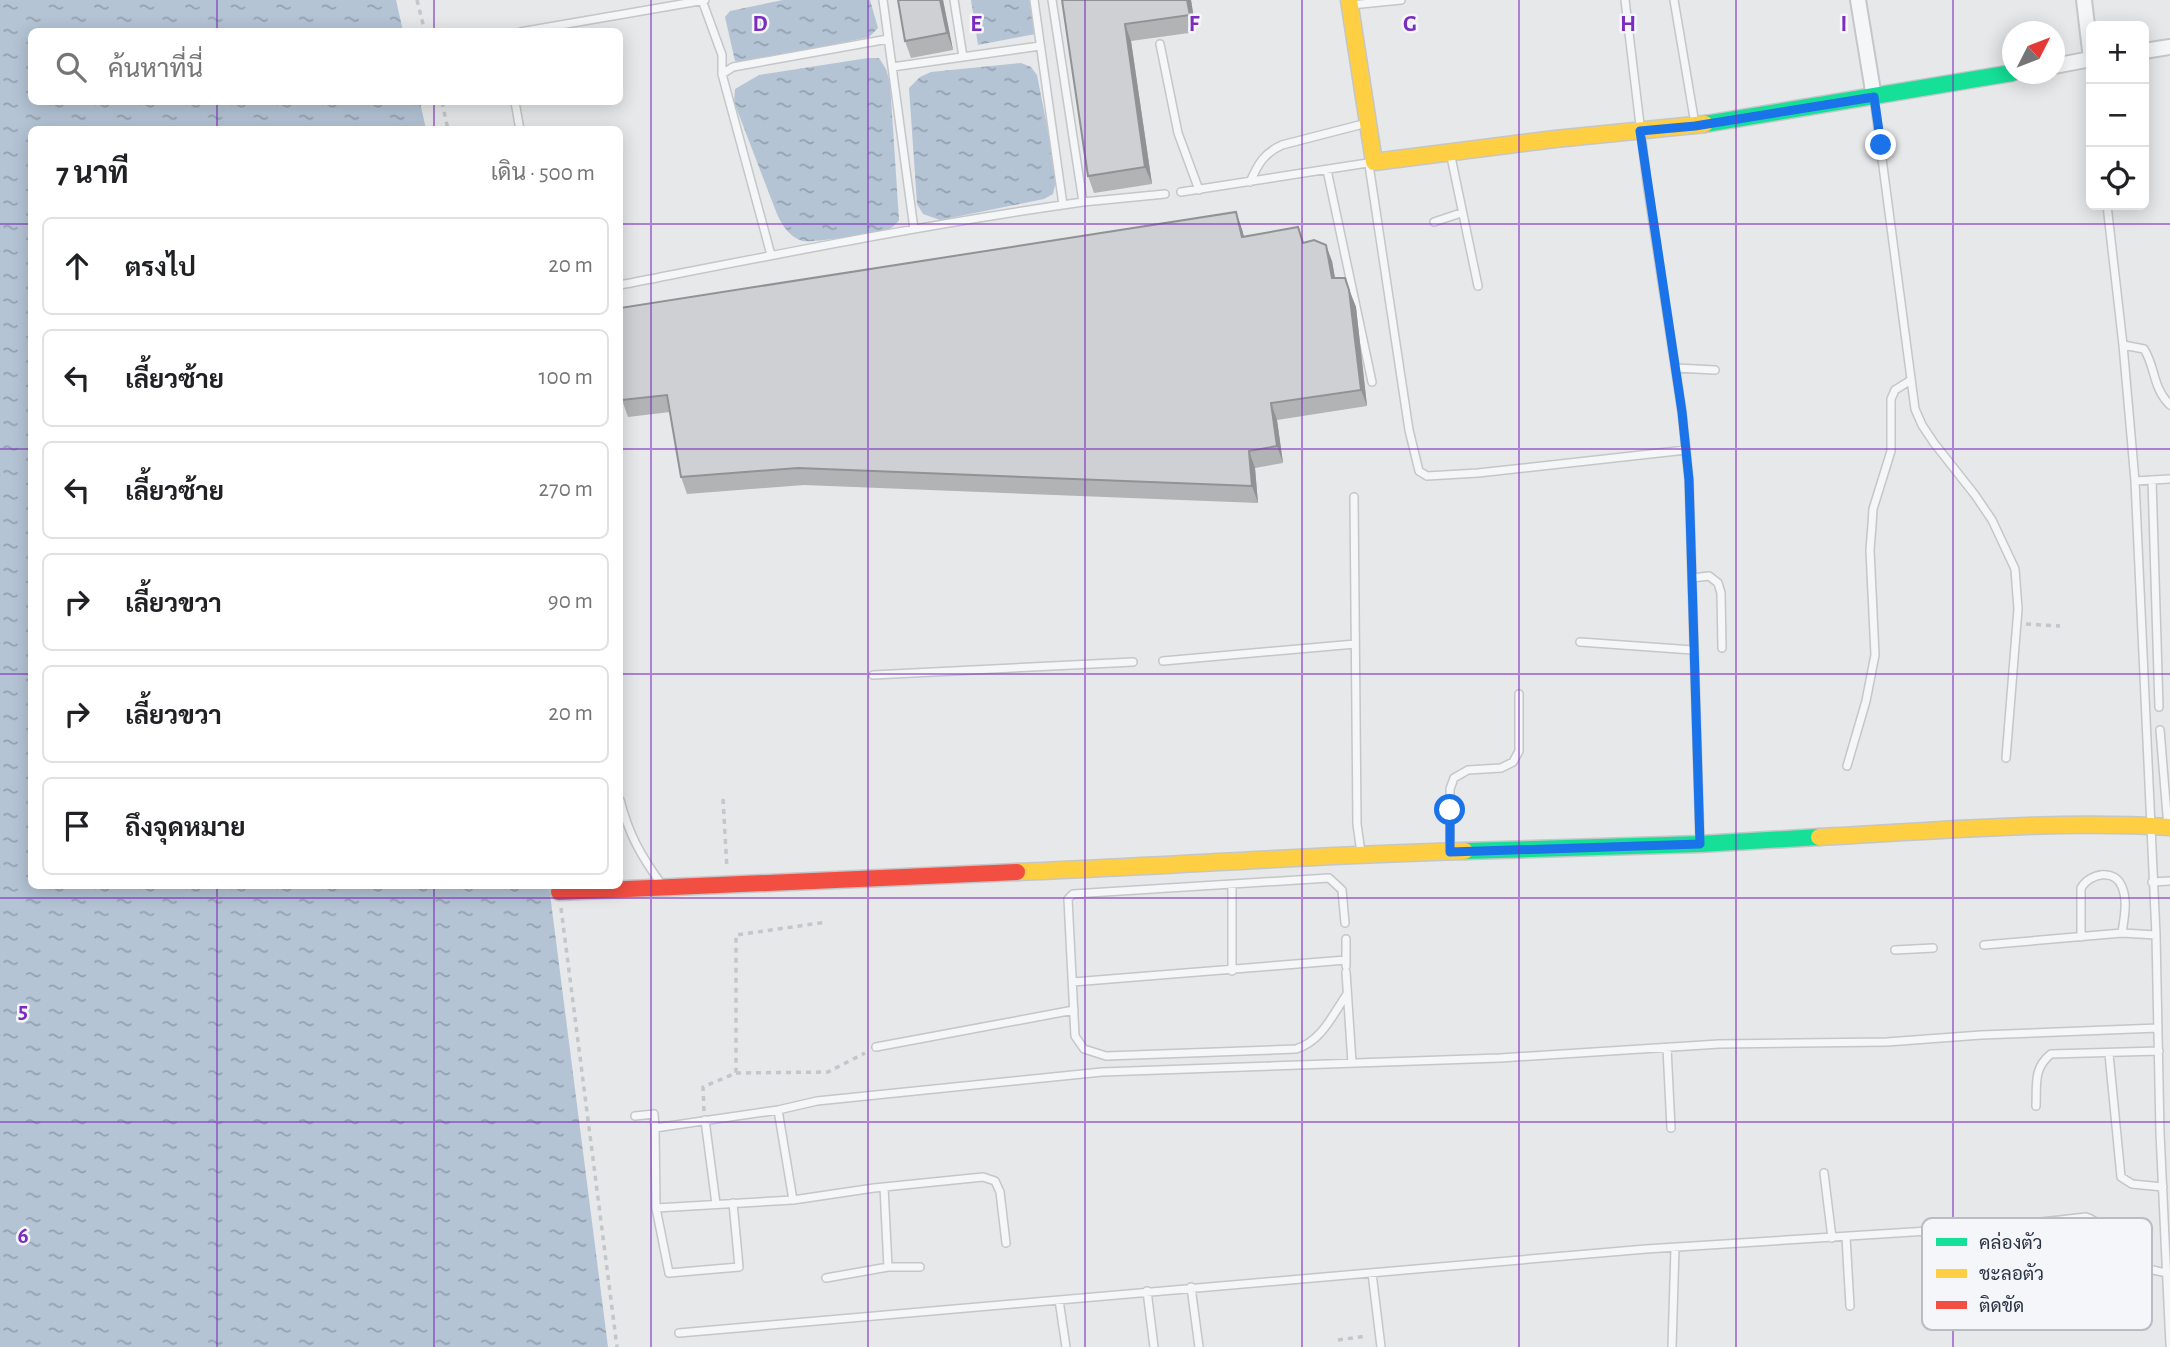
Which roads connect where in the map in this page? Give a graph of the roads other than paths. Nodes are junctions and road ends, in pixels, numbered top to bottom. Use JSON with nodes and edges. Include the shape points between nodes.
{"nodes":[{"id":1,"x":703,"y":0,"type":"edge"},
{"id":2,"x":883,"y":0,"type":"edge"},
{"id":3,"x":954,"y":0,"type":"edge"},
{"id":4,"x":1034,"y":0,"type":"edge"},
{"id":5,"x":1052,"y":0,"type":"edge"},
{"id":6,"x":1401,"y":0,"type":"edge"},
{"id":7,"x":1625,"y":0,"type":"edge"},
{"id":8,"x":1674,"y":0,"type":"edge"},
{"id":9,"x":1858,"y":0,"type":"edge"},
{"id":10,"x":2084,"y":0,"type":"edge"},
{"id":11,"x":1350,"y":3,"type":"edge"},
{"id":12,"x":2086,"y":21,"type":"edge"},
{"id":13,"x":543,"y":28,"type":"edge"},
{"id":14,"x":888,"y":39,"type":"junction"},
{"id":15,"x":1160,"y":44,"type":"dead end"},
{"id":16,"x":1040,"y":46,"type":"junction"},
{"id":17,"x":2170,"y":47,"type":"edge"},
{"id":18,"x":2149,"y":50,"type":"edge"},
{"id":19,"x":963,"y":57,"type":"junction"},
{"id":20,"x":2086,"y":61,"type":"edge"},
{"id":21,"x":2065,"y":64,"type":"edge"},
{"id":22,"x":892,"y":67,"type":"junction"},
{"id":23,"x":723,"y":74,"type":"junction"},
{"id":24,"x":2002,"y":75,"type":"edge"},
{"id":25,"x":1874,"y":97,"type":"junction"},
{"id":26,"x":516,"y":105,"type":"edge"},
{"id":27,"x":1367,"y":123,"type":"junction"},
{"id":28,"x":519,"y":126,"type":"edge"},
{"id":29,"x":1695,"y":126,"type":"junction"},
{"id":30,"x":1640,"y":131,"type":"junction"},
{"id":31,"x":1449,"y":152,"type":"junction"},
{"id":32,"x":1372,"y":162,"type":"junction"},
{"id":33,"x":1327,"y":170,"type":"junction"},
{"id":34,"x":1251,"y":182,"type":"junction"},
{"id":35,"x":1199,"y":190,"type":"junction"},
{"id":36,"x":1181,"y":192,"type":"dead end"},
{"id":37,"x":1165,"y":194,"type":"dead end"},
{"id":38,"x":1083,"y":202,"type":"junction"},
{"id":39,"x":1063,"y":205,"type":"junction"},
{"id":40,"x":2108,"y":210,"type":"edge"},
{"id":41,"x":1461,"y":213,"type":"junction"},
{"id":42,"x":1434,"y":222,"type":"dead end"},
{"id":43,"x":914,"y":229,"type":"junction"},
{"id":44,"x":771,"y":256,"type":"junction"},
{"id":45,"x":623,"y":284,"type":"edge"},
{"id":46,"x":1478,"y":286,"type":"dead end"},
{"id":47,"x":2123,"y":345,"type":"junction"},
{"id":48,"x":1676,"y":368,"type":"junction"},
{"id":49,"x":1715,"y":370,"type":"dead end"},
{"id":50,"x":1911,"y":380,"type":"junction"},
{"id":51,"x":1372,"y":382,"type":"dead end"},
{"id":52,"x":2170,"y":405,"type":"edge"},
{"id":53,"x":1686,"y":450,"type":"junction"},
{"id":54,"x":2170,"y":479,"type":"edge"},
{"id":55,"x":2152,"y":480,"type":"junction"},
{"id":56,"x":2134,"y":481,"type":"junction"},
{"id":57,"x":1354,"y":497,"type":"dead end"},
{"id":58,"x":1692,"y":579,"type":"junction"},
{"id":59,"x":1580,"y":642,"type":"dead end"},
{"id":60,"x":1355,"y":644,"type":"junction"},
{"id":61,"x":1723,"y":648,"type":"dead end"},
{"id":62,"x":1693,"y":650,"type":"junction"},
{"id":63,"x":1163,"y":661,"type":"dead end"},
{"id":64,"x":1133,"y":663,"type":"dead end"},
{"id":65,"x":873,"y":675,"type":"dead end"},
{"id":66,"x":1519,"y":694,"type":"dead end"},
{"id":67,"x":2160,"y":707,"type":"dead end"},
{"id":68,"x":2160,"y":730,"type":"dead end"},
{"id":69,"x":2007,"y":758,"type":"dead end"},
{"id":70,"x":1847,"y":766,"type":"dead end"},
{"id":71,"x":623,"y":812,"type":"edge"},
{"id":72,"x":2149,"y":826,"type":"junction"},
{"id":73,"x":2169,"y":827,"type":"edge"},
{"id":74,"x":1700,"y":844,"type":"junction"},
{"id":75,"x":1450,"y":852,"type":"junction"},
{"id":76,"x":1361,"y":854,"type":"junction"},
{"id":77,"x":2170,"y":881,"type":"edge"},
{"id":78,"x":2152,"y":882,"type":"junction"},
{"id":79,"x":1232,"y":884,"type":"junction"},
{"id":80,"x":664,"y":888,"type":"junction"},
{"id":81,"x":594,"y":889,"type":"edge"},
{"id":82,"x":623,"y":889,"type":"edge"},
{"id":83,"x":564,"y":891,"type":"road end"},
{"id":84,"x":1345,"y":923,"type":"dead end"},
{"id":85,"x":2122,"y":933,"type":"junction"},
{"id":86,"x":2156,"y":935,"type":"junction"},
{"id":87,"x":2081,"y":937,"type":"junction"},
{"id":88,"x":1346,"y":939,"type":"dead end"},
{"id":89,"x":1984,"y":945,"type":"dead end"},
{"id":90,"x":1933,"y":948,"type":"dead end"},
{"id":91,"x":1895,"y":950,"type":"dead end"},
{"id":92,"x":1346,"y":966,"type":"junction"},
{"id":93,"x":1232,"y":971,"type":"junction"},
{"id":94,"x":1073,"y":982,"type":"junction"},
{"id":95,"x":1347,"y":994,"type":"junction"},
{"id":96,"x":1074,"y":1010,"type":"junction"},
{"id":97,"x":2158,"y":1028,"type":"junction"},
{"id":98,"x":876,"y":1047,"type":"road end"},
{"id":99,"x":1667,"y":1048,"type":"junction"},
{"id":100,"x":2159,"y":1051,"type":"junction"},
{"id":101,"x":2109,"y":1054,"type":"junction"},
{"id":102,"x":1352,"y":1063,"type":"junction"},
{"id":103,"x":2036,"y":1106,"type":"dead end"},
{"id":104,"x":778,"y":1110,"type":"junction"},
{"id":105,"x":635,"y":1116,"type":"dead end"},
{"id":106,"x":705,"y":1120,"type":"junction"},
{"id":107,"x":655,"y":1128,"type":"junction"},
{"id":108,"x":1671,"y":1128,"type":"dead end"},
{"id":109,"x":1824,"y":1173,"type":"dead end"},
{"id":110,"x":884,"y":1187,"type":"junction"},
{"id":111,"x":2163,"y":1187,"type":"junction"},
{"id":112,"x":793,"y":1200,"type":"junction"},
{"id":113,"x":733,"y":1203,"type":"junction"},
{"id":114,"x":716,"y":1204,"type":"junction"},
{"id":115,"x":656,"y":1208,"type":"junction"},
{"id":116,"x":1922,"y":1232,"type":"edge"},
{"id":117,"x":1846,"y":1237,"type":"junction"},
{"id":118,"x":1832,"y":1238,"type":"junction"},
{"id":119,"x":1006,"y":1243,"type":"dead end"},
{"id":120,"x":1675,"y":1248,"type":"junction"},
{"id":121,"x":920,"y":1267,"type":"dead end"},
{"id":122,"x":888,"y":1268,"type":"junction"},
{"id":123,"x":2152,"y":1269,"type":"edge"},
{"id":124,"x":1372,"y":1273,"type":"junction"},
{"id":125,"x":2167,"y":1273,"type":"junction"},
{"id":126,"x":826,"y":1278,"type":"dead end"},
{"id":127,"x":1191,"y":1287,"type":"junction"},
{"id":128,"x":1147,"y":1291,"type":"junction"},
{"id":129,"x":1059,"y":1300,"type":"junction"},
{"id":130,"x":1850,"y":1306,"type":"dead end"},
{"id":131,"x":679,"y":1333,"type":"dead end"},
{"id":132,"x":2170,"y":1345,"type":"edge"},
{"id":133,"x":1066,"y":1347,"type":"edge"},
{"id":134,"x":1154,"y":1347,"type":"edge"},
{"id":135,"x":1199,"y":1347,"type":"edge"},
{"id":136,"x":1381,"y":1347,"type":"edge"},
{"id":137,"x":1672,"y":1347,"type":"edge"}],
"edges":[{"from":1,"to":13,"type":"lane"},
{"from":1,"to":23,"type":"lane","via":[[722,55]]},
{"from":2,"to":14,"type":"lane"},
{"from":3,"to":19,"type":"lane"},
{"from":4,"to":16,"type":"lane"},
{"from":5,"to":38,"type":"lane"},
{"from":6,"to":11,"type":"lane"},
{"from":7,"to":30,"type":"lane"},
{"from":8,"to":29,"type":"lane"},
{"from":9,"to":25,"type":"street"},
{"from":10,"to":12,"type":"street"},
{"from":11,"to":27,"type":"street"},
{"from":14,"to":22,"type":"lane"},
{"from":14,"to":23,"type":"lane","via":[[733,67]]},
{"from":15,"to":35,"type":"lane","via":[[1178,133]]},
{"from":16,"to":19,"type":"lane"},
{"from":16,"to":39,"type":"lane"},
{"from":17,"to":18,"type":"street"},
{"from":19,"to":22,"type":"lane"},
{"from":20,"to":21,"type":"street"},
{"from":22,"to":43,"type":"lane"},
{"from":23,"to":44,"type":"lane"},
{"from":24,"to":25,"type":"street"},
{"from":25,"to":29,"type":"street"},
{"from":25,"to":50,"type":"lane"},
{"from":26,"to":28,"type":"lane"},
{"from":27,"to":32,"type":"street"},
{"from":27,"to":34,"type":"lane","via":[[1270,150]]},
{"from":29,"to":30,"type":"street"},
{"from":30,"to":31,"type":"street"},
{"from":30,"to":48,"type":"lane"},
{"from":31,"to":32,"type":"street"},
{"from":31,"to":41,"type":"lane"},
{"from":32,"to":33,"type":"lane"},
{"from":32,"to":53,"type":"lane","via":[[1409,430],[1419,471],[1427,477],[1478,473]]},
{"from":33,"to":34,"type":"lane"},
{"from":33,"to":51,"type":"lane"},
{"from":34,"to":35,"type":"lane"},
{"from":35,"to":36,"type":"lane"},
{"from":37,"to":38,"type":"lane"},
{"from":38,"to":39,"type":"lane"},
{"from":39,"to":43,"type":"lane"},
{"from":40,"to":47,"type":"lane"},
{"from":41,"to":42,"type":"lane"},
{"from":41,"to":46,"type":"lane"},
{"from":43,"to":44,"type":"lane"},
{"from":44,"to":45,"type":"lane"},
{"from":47,"to":52,"type":"lane","via":[[2144,349],[2158,390]]},
{"from":47,"to":56,"type":"lane"},
{"from":48,"to":49,"type":"lane"},
{"from":48,"to":53,"type":"lane"},
{"from":50,"to":69,"type":"lane","via":[[1922,425],[1975,495],[2015,569],[2017,624]]},
{"from":50,"to":70,"type":"lane","via":[[1895,390],[1891,399],[1891,450],[1871,525],[1875,655]]},
{"from":53,"to":58,"type":"lane"},
{"from":54,"to":55,"type":"lane"},
{"from":55,"to":56,"type":"lane"},
{"from":55,"to":67,"type":"lane"},
{"from":56,"to":72,"type":"lane"},
{"from":57,"to":60,"type":"lane"},
{"from":58,"to":61,"type":"lane","via":[[1709,576],[1718,583]]},
{"from":58,"to":62,"type":"lane"},
{"from":59,"to":62,"type":"lane"},
{"from":60,"to":63,"type":"lane"},
{"from":60,"to":76,"type":"lane"},
{"from":62,"to":74,"type":"lane"},
{"from":64,"to":65,"type":"lane"},
{"from":66,"to":75,"type":"lane","via":[[1518,751],[1513,762],[1501,768],[1468,770],[1454,778]]},
{"from":68,"to":73,"type":"lane"},
{"from":71,"to":80,"type":"lane","via":[[640,854]]},
{"from":72,"to":73,"type":"street"},
{"from":72,"to":74,"type":"street","via":[[2050,824]]},
{"from":72,"to":78,"type":"lane"},
{"from":74,"to":75,"type":"street"},
{"from":75,"to":76,"type":"street"},
{"from":76,"to":80,"type":"street"},
{"from":77,"to":78,"type":"lane"},
{"from":78,"to":86,"type":"lane"},
{"from":79,"to":84,"type":"lane","via":[[1329,878],[1342,890]]},
{"from":79,"to":93,"type":"lane"},
{"from":79,"to":94,"type":"lane","via":[[1073,894],[1069,899]]},
{"from":80,"to":82,"type":"street"},
{"from":81,"to":83,"type":"street"},
{"from":85,"to":86,"type":"lane"},
{"from":85,"to":87,"type":"lane"},
{"from":85,"to":87,"type":"lane","via":[[2122,885],[2114,877],[2093,875],[2081,888]]},
{"from":86,"to":97,"type":"lane"},
{"from":87,"to":89,"type":"lane"},
{"from":88,"to":92,"type":"lane"},
{"from":90,"to":91,"type":"lane"},
{"from":92,"to":93,"type":"lane"},
{"from":92,"to":95,"type":"lane"},
{"from":93,"to":94,"type":"lane"},
{"from":94,"to":96,"type":"lane"},
{"from":95,"to":96,"type":"lane","via":[[1316,1037],[1296,1049],[1106,1056],[1079,1043]]},
{"from":95,"to":102,"type":"lane"},
{"from":96,"to":98,"type":"lane"},
{"from":97,"to":99,"type":"lane"},
{"from":97,"to":100,"type":"lane"},
{"from":99,"to":102,"type":"lane"},
{"from":99,"to":108,"type":"lane"},
{"from":100,"to":101,"type":"lane"},
{"from":100,"to":111,"type":"lane"},
{"from":101,"to":103,"type":"lane","via":[[2051,1054],[2041,1062],[2037,1074]]},
{"from":101,"to":111,"type":"lane","via":[[2121,1177],[2132,1184]]},
{"from":102,"to":104,"type":"lane","via":[[1102,1072],[817,1101]]},
{"from":104,"to":106,"type":"lane"},
{"from":104,"to":112,"type":"lane"},
{"from":105,"to":107,"type":"lane","via":[[654,1114]]},
{"from":106,"to":107,"type":"lane"},
{"from":106,"to":114,"type":"lane"},
{"from":107,"to":115,"type":"lane"},
{"from":109,"to":118,"type":"lane"},
{"from":110,"to":112,"type":"lane"},
{"from":110,"to":119,"type":"lane","via":[[983,1177],[995,1181]]},
{"from":110,"to":122,"type":"lane"},
{"from":111,"to":125,"type":"lane"},
{"from":112,"to":113,"type":"lane"},
{"from":113,"to":114,"type":"lane"},
{"from":113,"to":115,"type":"lane","via":[[739,1266],[669,1273]]},
{"from":114,"to":115,"type":"lane"},
{"from":116,"to":117,"type":"lane"},
{"from":117,"to":118,"type":"lane"},
{"from":117,"to":130,"type":"lane"},
{"from":118,"to":120,"type":"lane"},
{"from":120,"to":124,"type":"lane"},
{"from":120,"to":137,"type":"lane"},
{"from":121,"to":122,"type":"lane"},
{"from":122,"to":126,"type":"lane"},
{"from":123,"to":125,"type":"lane"},
{"from":124,"to":127,"type":"lane"},
{"from":124,"to":136,"type":"lane"},
{"from":125,"to":132,"type":"lane"},
{"from":127,"to":128,"type":"lane"},
{"from":127,"to":135,"type":"lane"},
{"from":128,"to":129,"type":"lane"},
{"from":128,"to":134,"type":"lane"},
{"from":129,"to":131,"type":"lane"},
{"from":129,"to":133,"type":"lane"}]}
